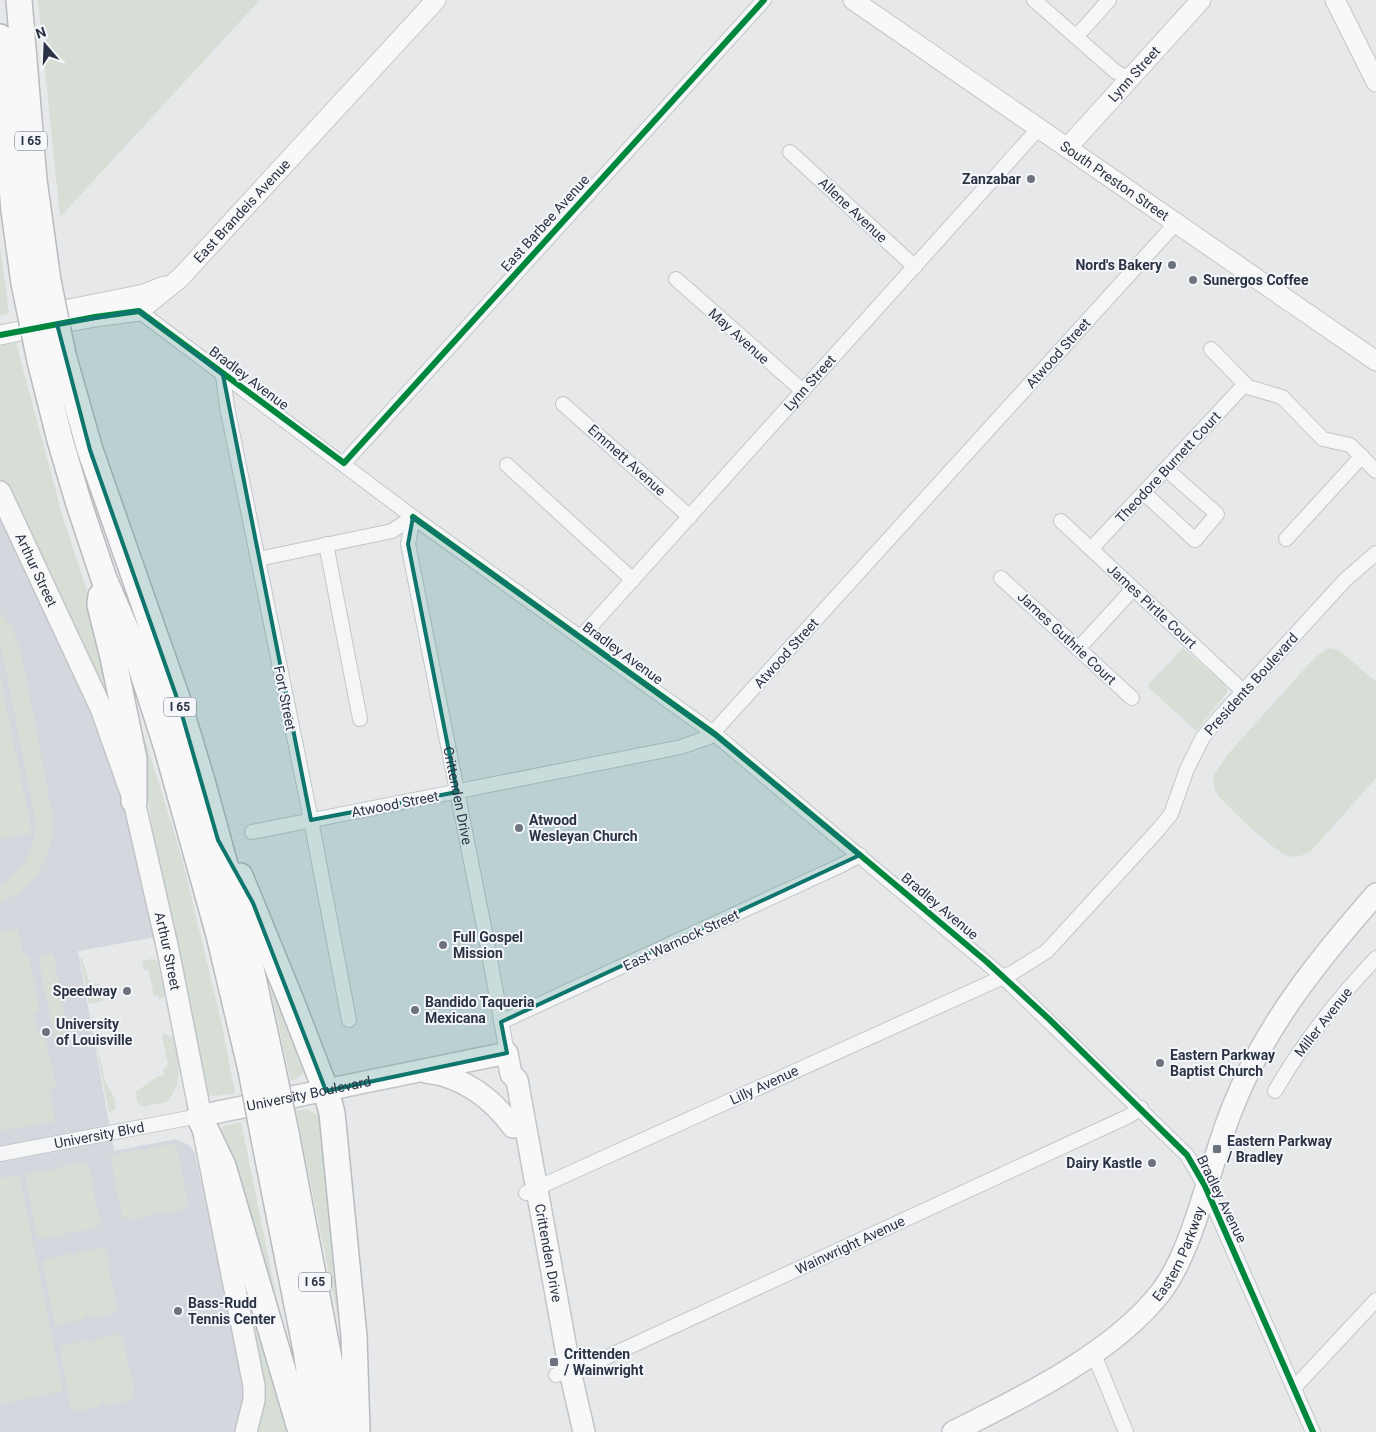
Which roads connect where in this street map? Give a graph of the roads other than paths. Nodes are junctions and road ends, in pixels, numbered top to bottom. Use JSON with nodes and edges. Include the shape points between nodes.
{"nodes":[{"id":1,"x":19,"y":0,"type":"edge"},
{"id":2,"x":436,"y":0,"type":"edge"},
{"id":3,"x":764,"y":0,"type":"edge"},
{"id":4,"x":853,"y":0,"type":"edge"},
{"id":5,"x":1034,"y":0,"type":"edge"},
{"id":6,"x":1109,"y":0,"type":"edge"},
{"id":7,"x":1201,"y":0,"type":"edge"},
{"id":8,"x":1335,"y":0,"type":"edge"},
{"id":9,"x":0,"y":37,"type":"edge"},
{"id":10,"x":1076,"y":38,"type":"junction"},
{"id":11,"x":1130,"y":78,"type":"junction"},
{"id":12,"x":1376,"y":82,"type":"edge"},
{"id":13,"x":1039,"y":128,"type":"junction"},
{"id":14,"x":1067,"y":148,"type":"junction"},
{"id":15,"x":790,"y":152,"type":"dead end"},
{"id":16,"x":1176,"y":223,"type":"junction"},
{"id":17,"x":915,"y":267,"type":"junction"},
{"id":18,"x":180,"y":278,"type":"junction"},
{"id":19,"x":676,"y":280,"type":"dead end"},
{"id":20,"x":36,"y":282,"type":"junction"},
{"id":21,"x":139,"y":311,"type":"junction"},
{"id":22,"x":0,"y":322,"type":"edge"},
{"id":23,"x":0,"y":335,"type":"edge"},
{"id":24,"x":1211,"y":349,"type":"dead end"},
{"id":25,"x":52,"y":358,"type":"junction"},
{"id":26,"x":1376,"y":361,"type":"edge"},
{"id":27,"x":223,"y":375,"type":"junction"},
{"id":28,"x":1245,"y":384,"type":"junction"},
{"id":29,"x":803,"y":391,"type":"junction"},
{"id":30,"x":563,"y":404,"type":"dead end"},
{"id":31,"x":1362,"y":456,"type":"junction"},
{"id":32,"x":344,"y":463,"type":"junction"},
{"id":33,"x":507,"y":466,"type":"dead end"},
{"id":34,"x":1166,"y":469,"type":"junction"},
{"id":35,"x":1376,"y":471,"type":"edge"},
{"id":36,"x":0,"y":492,"type":"edge"},
{"id":37,"x":1144,"y":493,"type":"junction"},
{"id":38,"x":413,"y":516,"type":"junction"},
{"id":39,"x":690,"y":517,"type":"junction"},
{"id":40,"x":1061,"y":522,"type":"dead end"},
{"id":41,"x":1286,"y":539,"type":"dead end"},
{"id":42,"x":326,"y":544,"type":"junction"},
{"id":43,"x":1091,"y":549,"type":"junction"},
{"id":44,"x":1376,"y":553,"type":"edge"},
{"id":45,"x":258,"y":559,"type":"junction"},
{"id":46,"x":1001,"y":578,"type":"dead end"},
{"id":47,"x":104,"y":579,"type":"junction"},
{"id":48,"x":632,"y":580,"type":"junction"},
{"id":49,"x":1133,"y":589,"type":"junction"},
{"id":50,"x":581,"y":637,"type":"junction"},
{"id":51,"x":1078,"y":649,"type":"junction"},
{"id":52,"x":1243,"y":691,"type":"junction"},
{"id":53,"x":1132,"y":698,"type":"dead end"},
{"id":54,"x":360,"y":719,"type":"dead end"},
{"id":55,"x":713,"y":733,"type":"junction"},
{"id":56,"x":457,"y":792,"type":"junction"},
{"id":57,"x":134,"y":801,"type":"junction"},
{"id":58,"x":311,"y":820,"type":"junction"},
{"id":59,"x":252,"y":832,"type":"dead end"},
{"id":60,"x":218,"y":840,"type":"junction"},
{"id":61,"x":860,"y":855,"type":"junction"},
{"id":62,"x":1376,"y":894,"type":"edge"},
{"id":63,"x":1376,"y":958,"type":"edge"},
{"id":64,"x":1003,"y":977,"type":"junction"},
{"id":65,"x":348,"y":1020,"type":"dead end"},
{"id":66,"x":501,"y":1022,"type":"junction"},
{"id":67,"x":507,"y":1053,"type":"junction"},
{"id":68,"x":261,"y":1068,"type":"junction"},
{"id":69,"x":420,"y":1071,"type":"junction"},
{"id":70,"x":511,"y":1074,"type":"junction"},
{"id":71,"x":326,"y":1091,"type":"junction"},
{"id":72,"x":1275,"y":1091,"type":"dead end"},
{"id":73,"x":1141,"y":1108,"type":"junction"},
{"id":74,"x":199,"y":1116,"type":"junction"},
{"id":75,"x":513,"y":1127,"type":"junction"},
{"id":76,"x":275,"y":1136,"type":"junction"},
{"id":77,"x":0,"y":1154,"type":"edge"},
{"id":78,"x":1205,"y":1186,"type":"junction"},
{"id":79,"x":532,"y":1190,"type":"junction"},
{"id":80,"x":1376,"y":1300,"type":"edge"},
{"id":81,"x":1093,"y":1352,"type":"junction"},
{"id":82,"x":563,"y":1373,"type":"junction"},
{"id":83,"x":1294,"y":1388,"type":"junction"},
{"id":84,"x":246,"y":1432,"type":"edge"},
{"id":85,"x":301,"y":1432,"type":"edge"},
{"id":86,"x":318,"y":1432,"type":"edge"},
{"id":87,"x":343,"y":1432,"type":"edge"},
{"id":88,"x":357,"y":1432,"type":"edge"},
{"id":89,"x":569,"y":1432,"type":"edge"},
{"id":90,"x":584,"y":1432,"type":"edge"},
{"id":91,"x":953,"y":1432,"type":"edge"},
{"id":92,"x":1126,"y":1432,"type":"edge"},
{"id":93,"x":1312,"y":1432,"type":"edge"}],
"edges":[{"from":1,"to":20,"type":"highway","number":"I 65","via":[[34,180]]},
{"from":2,"to":18,"type":"main road","name":"East Brandeis Avenue"},
{"from":3,"to":32,"type":"street","name":"East Barbee Avenue"},
{"from":4,"to":13,"type":"main road","name":"South Preston Street"},
{"from":5,"to":10,"type":"street"},
{"from":6,"to":10,"type":"street"},
{"from":7,"to":11,"type":"main road","name":"Lynn Street"},
{"from":8,"to":12,"type":"main road"},
{"from":9,"to":20,"type":"highway","number":"I 65","via":[[14,211]]},
{"from":10,"to":11,"type":"street","via":[[1116,72]]},
{"from":11,"to":14,"type":"main road","name":"Lynn Street"},
{"from":13,"to":14,"type":"main road","name":"South Preston Street"},
{"from":13,"to":17,"type":"street","name":"Lynn Street"},
{"from":14,"to":16,"type":"main road","name":"South Preston Street"},
{"from":15,"to":17,"type":"street","name":"Allene Avenue"},
{"from":16,"to":26,"type":"main road","name":"South Preston Street"},
{"from":16,"to":55,"type":"street","name":"Atwood Street"},
{"from":17,"to":29,"type":"street","name":"Lynn Street"},
{"from":18,"to":21,"type":"main road","name":"East Brandeis Avenue"},
{"from":18,"to":22,"type":"main road","via":[[144,294]]},
{"from":19,"to":29,"type":"street","name":"May Avenue"},
{"from":20,"to":25,"type":"highway","number":"I 65","bridge":true},
{"from":21,"to":23,"type":"main road"},
{"from":21,"to":27,"type":"street","name":"Bradley Avenue"},
{"from":24,"to":28,"type":"street"},
{"from":25,"to":47,"type":"highway","number":"I 65","via":[[60,440]]},
{"from":25,"to":60,"type":"highway","number":"I 65","via":[[90,450],[178,700]]},
{"from":27,"to":32,"type":"street","name":"Bradley Avenue"},
{"from":27,"to":45,"type":"street","name":"Fort Street"},
{"from":28,"to":31,"type":"street","via":[[1282,397],[1323,439],[1350,445]]},
{"from":28,"to":34,"type":"street","name":"Theodore Burnett Court"},
{"from":29,"to":39,"type":"street","name":"Lynn Street"},
{"from":30,"to":39,"type":"street","name":"Emmett Avenue"},
{"from":31,"to":35,"type":"street"},
{"from":31,"to":41,"type":"street"},
{"from":32,"to":38,"type":"street","name":"Bradley Avenue"},
{"from":33,"to":48,"type":"street"},
{"from":34,"to":37,"type":"street","name":"Theodore Burnett Court"},
{"from":34,"to":37,"type":"street","via":[[1216,514],[1195,540]]},
{"from":36,"to":57,"type":"main road","name":"Arthur Street","via":[[101,708]]},
{"from":37,"to":43,"type":"street","name":"Theodore Burnett Court"},
{"from":38,"to":42,"type":"street","via":[[392,531]]},
{"from":38,"to":50,"type":"street","name":"Bradley Avenue"},
{"from":38,"to":56,"type":"street","name":"Crittenden Drive","via":[[408,544]]},
{"from":39,"to":48,"type":"street","name":"Lynn Street"},
{"from":40,"to":43,"type":"street","name":"James Pirtle Court"},
{"from":42,"to":45,"type":"street"},
{"from":42,"to":54,"type":"street"},
{"from":43,"to":49,"type":"street","name":"James Pirtle Court"},
{"from":44,"to":52,"type":"street","name":"Presidents Boulevard","via":[[1345,580]]},
{"from":45,"to":58,"type":"street","name":"Fort Street"},
{"from":46,"to":51,"type":"street","name":"James Guthrie Court"},
{"from":47,"to":57,"type":"highway","via":[[100,605],[134,759]]},
{"from":47,"to":68,"type":"highway","number":"I 65","via":[[137,655],[167,748]]},
{"from":48,"to":50,"type":"street","name":"Lynn Street"},
{"from":49,"to":51,"type":"street"},
{"from":49,"to":52,"type":"street","name":"James Pirtle Court"},
{"from":50,"to":55,"type":"street","name":"Bradley Avenue"},
{"from":51,"to":53,"type":"street","name":"James Guthrie Court"},
{"from":52,"to":64,"type":"street","name":"Presidents Boulevard","via":[[1203,737],[1171,814],[1158,830],[1047,951]]},
{"from":55,"to":56,"type":"street","name":"Atwood Street","via":[[681,747]]},
{"from":55,"to":61,"type":"street","name":"Bradley Avenue"},
{"from":56,"to":58,"type":"street","name":"Atwood Street"},
{"from":56,"to":66,"type":"street","name":"Crittenden Drive"},
{"from":57,"to":74,"type":"main road","name":"Arthur Street","via":[[162,922]]},
{"from":58,"to":59,"type":"street","name":"Atwood Street"},
{"from":58,"to":65,"type":"street","name":"Fort Street"},
{"from":60,"to":68,"type":"highway","number":"I 65","via":[[242,927]]},
{"from":60,"to":71,"type":"highway","via":[[253,903]]},
{"from":61,"to":64,"type":"street","name":"Bradley Avenue"},
{"from":61,"to":66,"type":"street","name":"East Warnock Street"},
{"from":62,"to":78,"type":"main road","name":"Eastern Parkway","via":[[1317,962],[1269,1033],[1231,1110]]},
{"from":63,"to":72,"type":"street","name":"Miller Avenue","via":[[1312,1032]]},
{"from":64,"to":73,"type":"street","name":"Bradley Avenue"},
{"from":64,"to":79,"type":"street","name":"Lilly Avenue"},
{"from":66,"to":67,"type":"street","name":"Crittenden Drive"},
{"from":67,"to":69,"type":"main road"},
{"from":67,"to":70,"type":"main road","name":"Crittenden Drive"},
{"from":68,"to":76,"type":"highway","number":"I 65","bridge":true},
{"from":69,"to":71,"type":"main road","name":"University Boulevard"},
{"from":69,"to":75,"type":"main road","via":[[443,1075],[481,1093]]},
{"from":70,"to":75,"type":"main road","name":"Crittenden Drive","via":[[506,1082]]},
{"from":70,"to":79,"type":"main road","name":"Crittenden Drive","via":[[516,1080]]},
{"from":71,"to":74,"type":"main road","name":"University Boulevard"},
{"from":71,"to":88,"type":"highway","via":[[332,1113],[354,1336]]},
{"from":73,"to":78,"type":"street","name":"Bradley Avenue","via":[[1187,1155]]},
{"from":73,"to":82,"type":"street","name":"Wainwright Avenue","via":[[592,1364]]},
{"from":74,"to":77,"type":"street","name":"University Blvd"},
{"from":74,"to":84,"type":"main road","name":"Arthur Street","via":[[254,1386]]},
{"from":74,"to":85,"type":"highway","via":[[223,1166]]},
{"from":75,"to":79,"type":"main road","name":"Crittenden Drive"},
{"from":76,"to":86,"type":"highway","number":"I 65"},
{"from":76,"to":87,"type":"highway","number":"I 65"},
{"from":78,"to":81,"type":"main road","name":"Eastern Parkway","via":[[1191,1232],[1162,1291],[1128,1326]]},
{"from":78,"to":83,"type":"street","name":"Bradley Avenue"},
{"from":79,"to":82,"type":"main road","name":"Crittenden Drive","via":[[543,1285]]},
{"from":80,"to":83,"type":"street"},
{"from":81,"to":91,"type":"main road","name":"Eastern Parkway","via":[[1037,1388]]},
{"from":81,"to":92,"type":"street"},
{"from":82,"to":89,"type":"main road","name":"Crittenden Drive"},
{"from":82,"to":90,"type":"main road","name":"Crittenden Drive"},
{"from":83,"to":93,"type":"street","name":"Bradley Avenue"}]}
